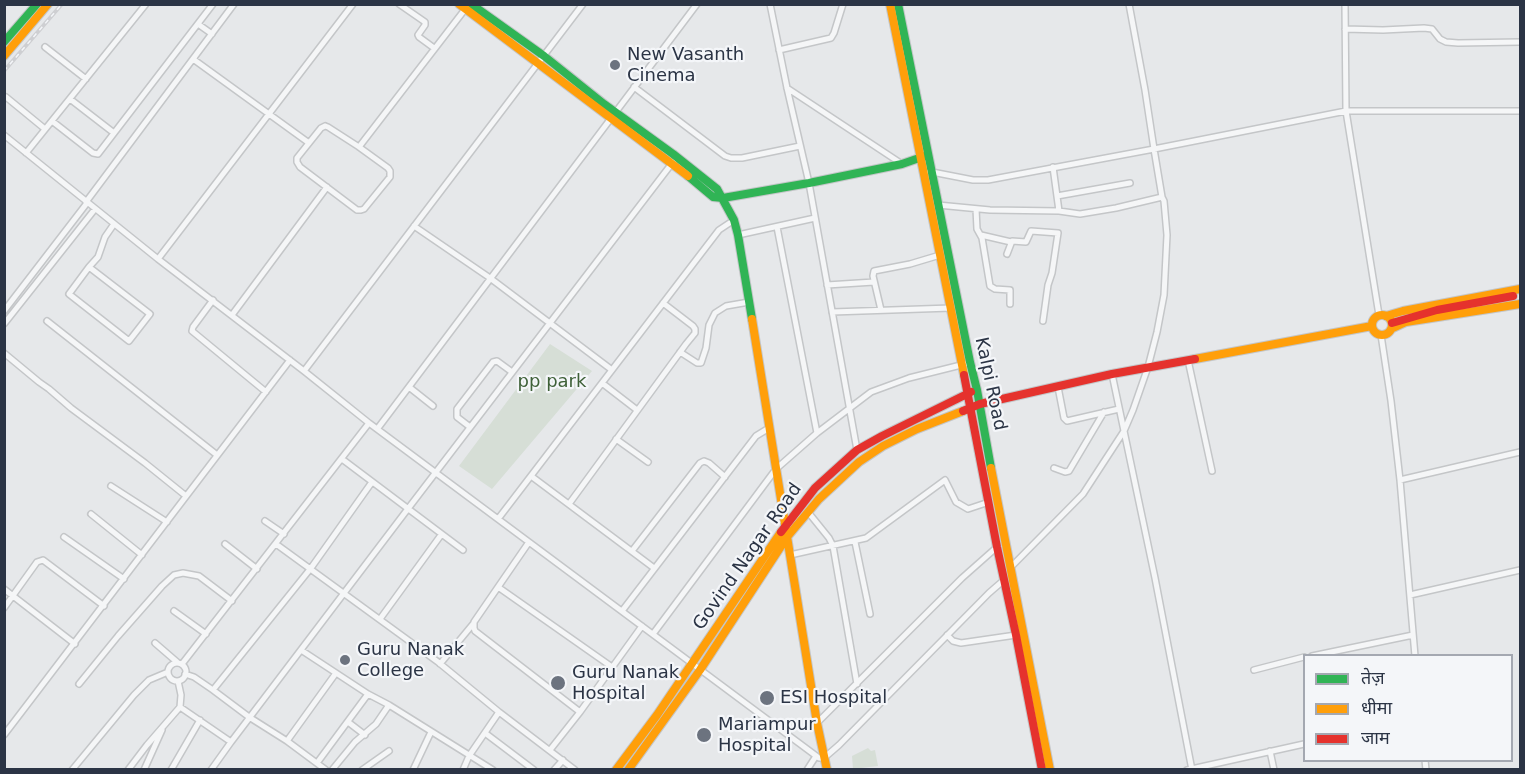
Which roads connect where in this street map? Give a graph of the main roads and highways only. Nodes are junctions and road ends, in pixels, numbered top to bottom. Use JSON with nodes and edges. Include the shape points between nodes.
{"nodes":[{"id":1,"x":37,"y":4,"type":"edge"},
{"id":2,"x":48,"y":4,"type":"edge"},
{"id":3,"x":890,"y":4,"type":"edge"},
{"id":4,"x":898,"y":4,"type":"edge"},
{"id":5,"x":466,"y":6,"type":"edge"},
{"id":6,"x":4,"y":42,"type":"edge"},
{"id":7,"x":4,"y":56,"type":"edge"},
{"id":8,"x":614,"y":115,"type":"junction"},
{"id":9,"x":925,"y":157,"type":"junction"},
{"id":10,"x":928,"y":173,"type":"junction"},
{"id":11,"x":723,"y":198,"type":"junction"},
{"id":12,"x":1521,"y":289,"type":"edge"},
{"id":13,"x":1521,"y":295,"type":"edge"},
{"id":14,"x":1521,"y":304,"type":"edge"},
{"id":15,"x":1383,"y":316,"type":"junction"},
{"id":16,"x":1372,"y":326,"type":"junction"},
{"id":17,"x":1392,"y":326,"type":"junction"},
{"id":18,"x":966,"y":363,"type":"junction"},
{"id":19,"x":977,"y":390,"type":"junction"},
{"id":20,"x":968,"y":393,"type":"junction"},
{"id":21,"x":980,"y":404,"type":"junction"},
{"id":22,"x":971,"y":407,"type":"junction"},
{"id":23,"x":785,"y":526,"type":"junction"},
{"id":24,"x":787,"y":537,"type":"junction"},
{"id":25,"x":616,"y":770,"type":"edge"},
{"id":26,"x":628,"y":770,"type":"edge"},
{"id":27,"x":826,"y":770,"type":"edge"},
{"id":28,"x":1042,"y":770,"type":"edge"},
{"id":29,"x":1050,"y":770,"type":"edge"}],
"edges":[{"from":1,"to":6,"type":"main road"},
{"from":2,"to":7,"type":"main road"},
{"from":3,"to":9,"type":"main road","name":"Kalpi Road"},
{"from":4,"to":9,"type":"main road","name":"Kalpi Road"},
{"from":5,"to":8,"type":"main road","via":[[538,64]]},
{"from":5,"to":8,"type":"main road","via":[[544,56]]},
{"from":8,"to":11,"type":"main road","via":[[675,160],[713,197]]},
{"from":9,"to":10,"type":"main road","name":"Kalpi Road"},
{"from":9,"to":11,"type":"main road"},
{"from":10,"to":18,"type":"main road","name":"Kalpi Road","via":[[938,205]]},
{"from":10,"to":18,"type":"main road","name":"Kalpi Road","via":[[940,255]]},
{"from":11,"to":23,"type":"main road","via":[[738,235]]},
{"from":12,"to":15,"type":"main road"},
{"from":13,"to":17,"type":"main road","via":[[1416,316]]},
{"from":14,"to":17,"type":"main road"},
{"from":15,"to":16,"type":"main road","via":[[1374,319]]},
{"from":15,"to":17,"type":"main road"},
{"from":16,"to":17,"type":"main road","via":[[1381,335],[1387,334]]},
{"from":16,"to":21,"type":"main road","name":"Govind Nagar Road","via":[[1112,374]]},
{"from":18,"to":19,"type":"main road","name":"Kalpi Road"},
{"from":18,"to":20,"type":"main road","name":"Kalpi Road"},
{"from":19,"to":20,"type":"main road","name":"Govind Nagar Road"},
{"from":19,"to":21,"type":"main road","name":"Kalpi Road"},
{"from":20,"to":22,"type":"main road","name":"Kalpi Road"},
{"from":20,"to":23,"type":"main road","name":"Govind Nagar Road","via":[[857,450],[815,488]]},
{"from":21,"to":22,"type":"main road","name":"Govind Nagar Road"},
{"from":21,"to":29,"type":"main road","name":"Kalpi Road"},
{"from":22,"to":24,"type":"main road","name":"Govind Nagar Road","via":[[917,429],[859,462],[819,499]]},
{"from":22,"to":28,"type":"main road","name":"Kalpi Road"},
{"from":23,"to":24,"type":"main road"},
{"from":23,"to":25,"type":"main road","name":"Govind Nagar Road"},
{"from":24,"to":26,"type":"main road","name":"Govind Nagar Road","via":[[700,670]]},
{"from":24,"to":27,"type":"main road","via":[[820,757]]}]}
